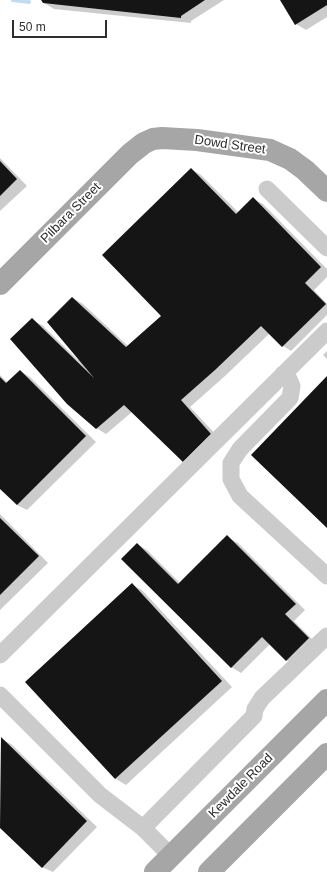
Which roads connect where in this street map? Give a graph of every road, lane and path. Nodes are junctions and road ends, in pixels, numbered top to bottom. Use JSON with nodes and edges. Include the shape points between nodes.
{"nodes":[{"id":1,"x":144,"y":143,"type":"joint"},
{"id":2,"x":267,"y":189,"type":"dead end"},
{"id":3,"x":327,"y":191,"type":"edge"},
{"id":4,"x":327,"y":248,"type":"edge"},
{"id":5,"x":0,"y":284,"type":"edge"},
{"id":6,"x":327,"y":331,"type":"edge"},
{"id":7,"x":283,"y":374,"type":"junction"},
{"id":8,"x":327,"y":576,"type":"edge"},
{"id":9,"x":327,"y":636,"type":"edge"},
{"id":10,"x":0,"y":655,"type":"edge"},
{"id":11,"x":0,"y":695,"type":"edge"},
{"id":12,"x":324,"y":705,"type":"edge"},
{"id":13,"x":327,"y":754,"type":"edge"},
{"id":14,"x":143,"y":828,"type":"junction"},
{"id":15,"x":171,"y":856,"type":"junction"},
{"id":16,"x":155,"y":872,"type":"edge"},
{"id":17,"x":209,"y":872,"type":"edge"}],
"edges":[{"from":1,"to":3,"type":"main road","name":"Dowd Street","via":[[153,139],[176,138],[270,150],[290,159]]},
{"from":1,"to":5,"type":"main road","name":"Pilbara Street"},
{"from":2,"to":4,"type":"lane"},
{"from":6,"to":7,"type":"lane"},
{"from":7,"to":8,"type":"lane","via":[[292,386],[290,398],[240,449],[231,463],[231,479],[240,496]]},
{"from":7,"to":10,"type":"lane"},
{"from":9,"to":14,"type":"lane","via":[[262,698],[254,716]]},
{"from":11,"to":14,"type":"lane","via":[[100,795]]},
{"from":12,"to":15,"type":"main road","name":"Kewdale Road"},
{"from":13,"to":17,"type":"main road"},
{"from":14,"to":15,"type":"lane"},
{"from":15,"to":16,"type":"main road","name":"Kewdale Road"}]}
